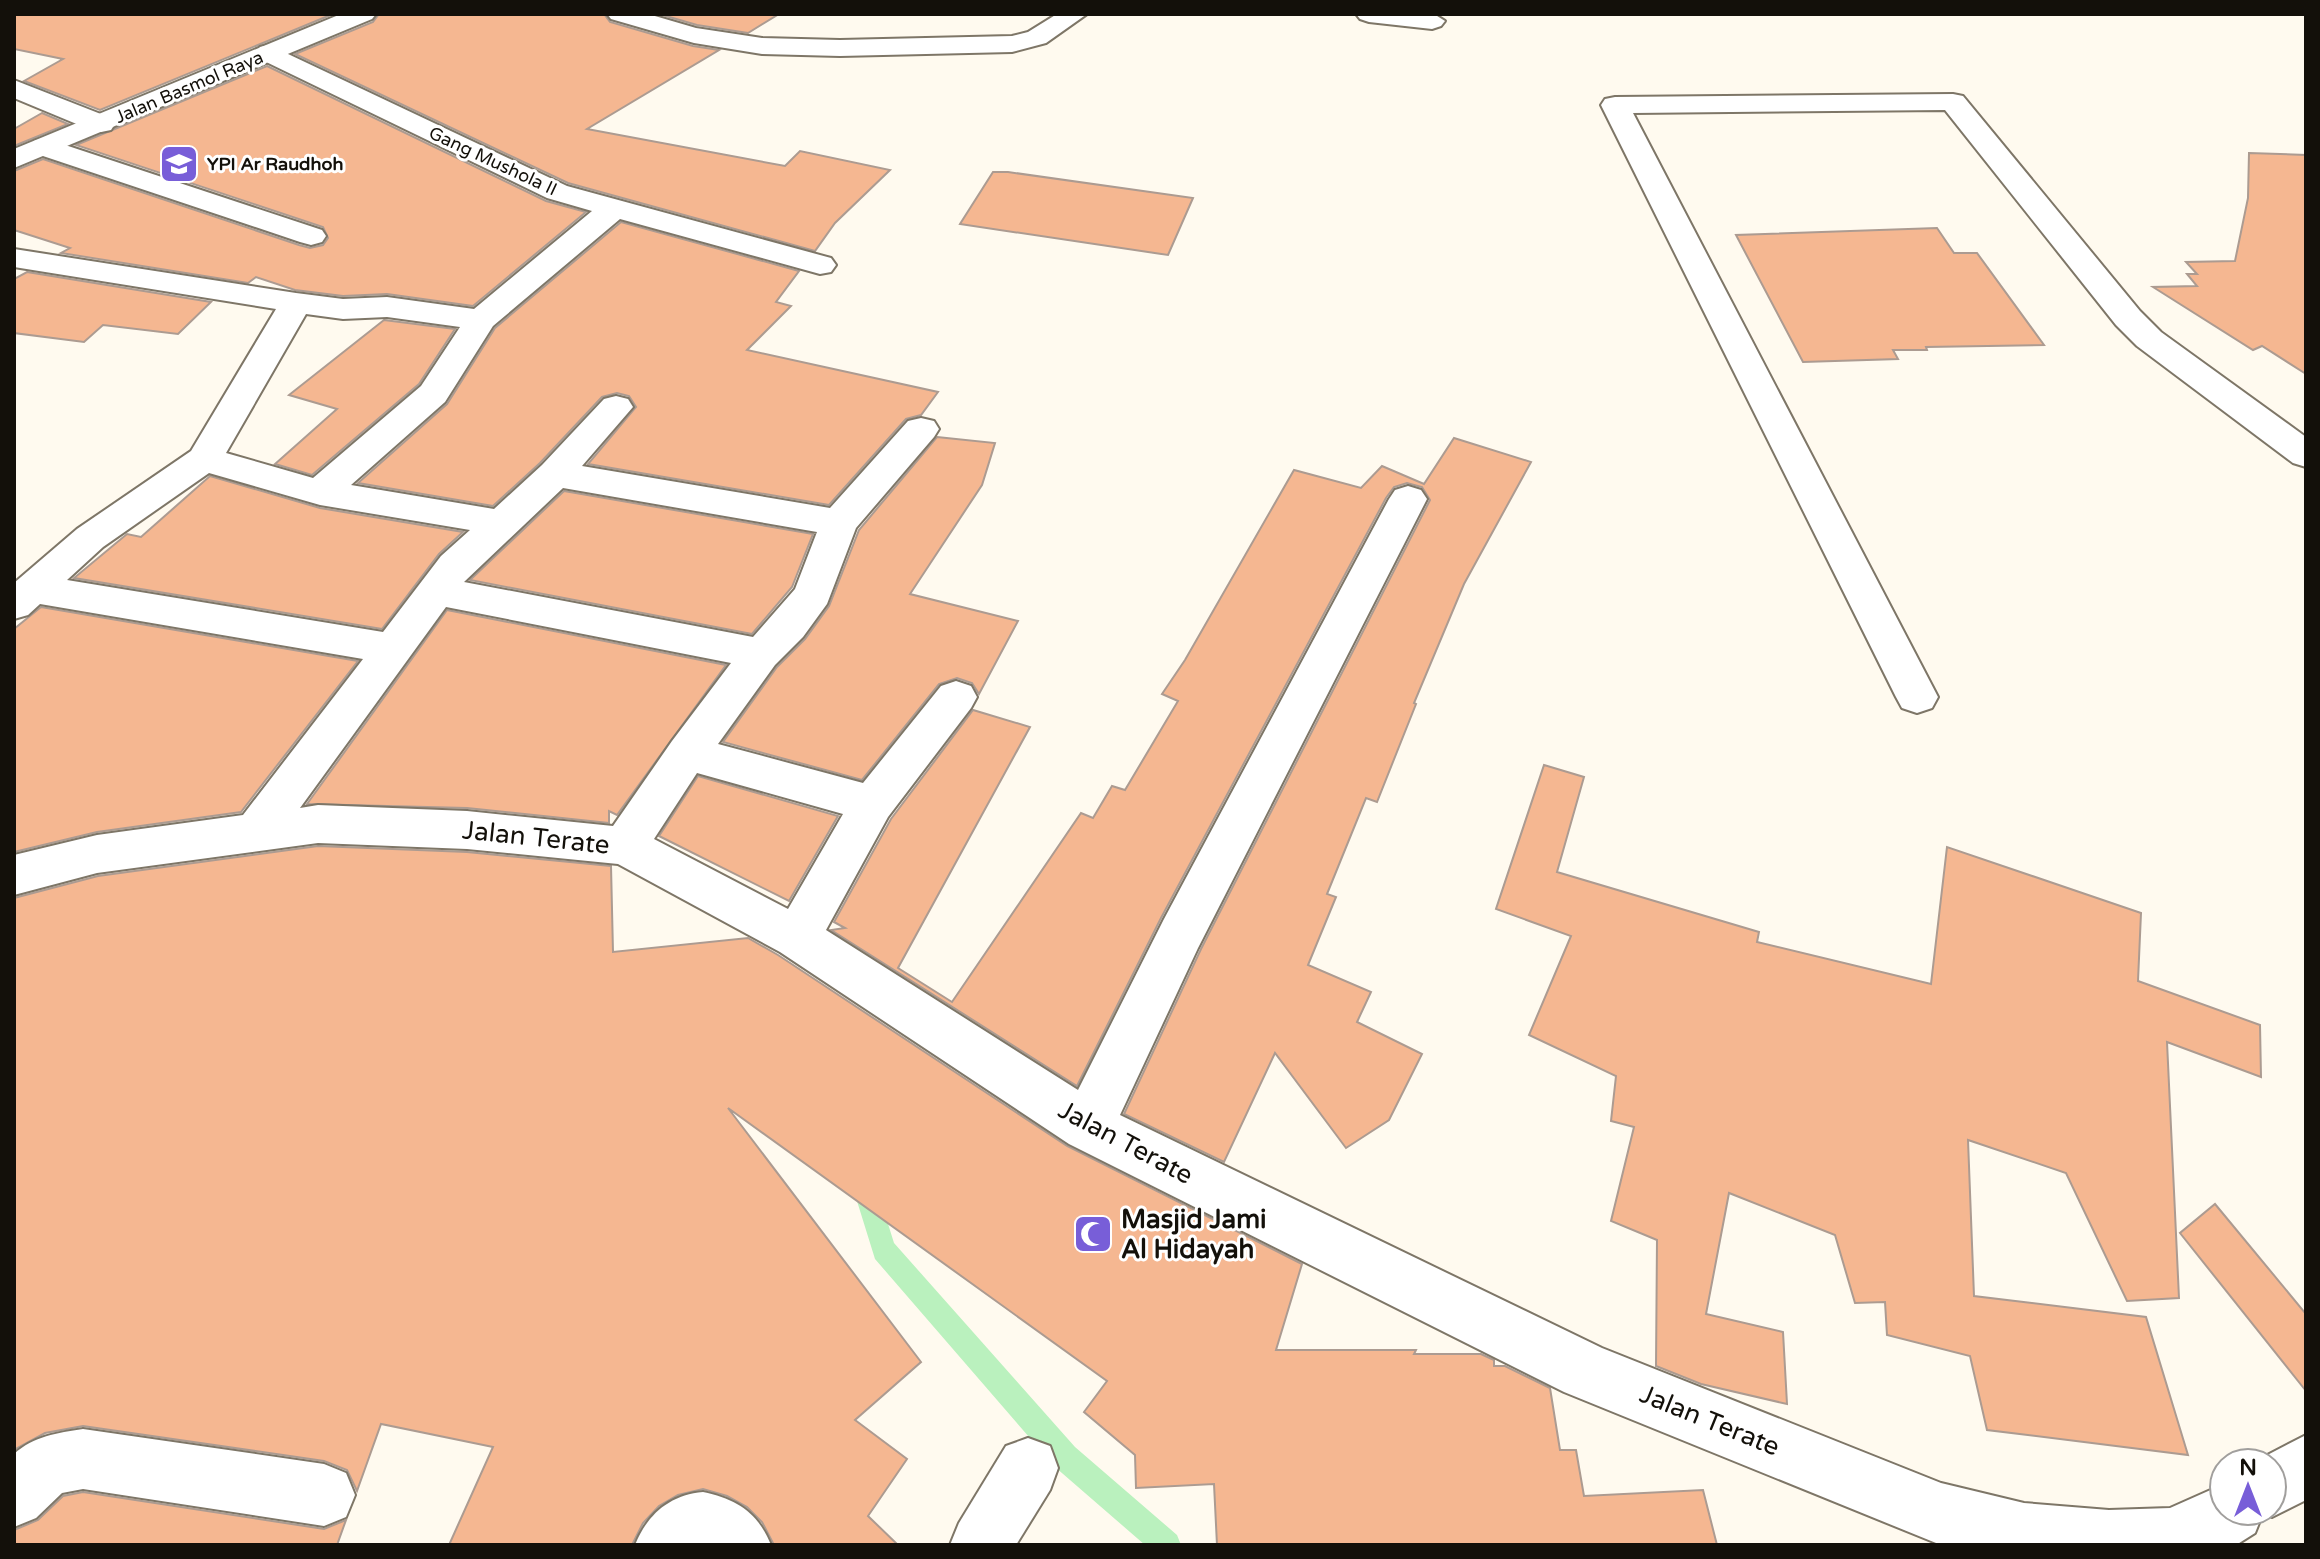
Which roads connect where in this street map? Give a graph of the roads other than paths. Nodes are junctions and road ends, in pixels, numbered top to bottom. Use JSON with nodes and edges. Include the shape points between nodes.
{"nodes":[{"id":1,"x":363,"y":14,"type":"edge"},
{"id":2,"x":620,"y":14,"type":"edge"},
{"id":3,"x":1074,"y":14,"type":"edge"},
{"id":4,"x":1369,"y":14,"type":"edge"},
{"id":5,"x":1432,"y":21,"type":"dead end"},
{"id":6,"x":269,"y":53,"type":"junction"},
{"id":7,"x":14,"y":88,"type":"edge"},
{"id":8,"x":101,"y":124,"type":"junction"},
{"id":9,"x":44,"y":147,"type":"junction"},
{"id":10,"x":14,"y":159,"type":"edge"},
{"id":11,"x":614,"y":208,"type":"junction"},
{"id":12,"x":311,"y":236,"type":"dead end"},
{"id":13,"x":14,"y":258,"type":"edge"},
{"id":14,"x":820,"y":265,"type":"dead end"},
{"id":15,"x":296,"y":303,"type":"junction"},
{"id":16,"x":481,"y":320,"type":"junction"},
{"id":17,"x":616,"y":407,"type":"dead end"},
{"id":18,"x":921,"y":429,"type":"dead end"},
{"id":19,"x":2306,"y":455,"type":"edge"},
{"id":20,"x":204,"y":459,"type":"junction"},
{"id":21,"x":555,"y":474,"type":"junction"},
{"id":22,"x":320,"y":492,"type":"junction"},
{"id":23,"x":1408,"y":499,"type":"dead end"},
{"id":24,"x":502,"y":523,"type":"junction"},
{"id":25,"x":839,"y":523,"type":"junction"},
{"id":26,"x":437,"y":591,"type":"junction"},
{"id":27,"x":23,"y":597,"type":"edge"},
{"id":28,"x":395,"y":649,"type":"junction"},
{"id":29,"x":761,"y":654,"type":"junction"},
{"id":30,"x":956,"y":697,"type":"dead end"},
{"id":31,"x":1917,"y":697,"type":"dead end"},
{"id":32,"x":687,"y":753,"type":"junction"},
{"id":33,"x":872,"y":804,"type":"junction"},
{"id":34,"x":257,"y":831,"type":"junction"},
{"id":35,"x":625,"y":846,"type":"junction"},
{"id":36,"x":14,"y":875,"type":"edge"},
{"id":37,"x":797,"y":937,"type":"junction"},
{"id":38,"x":1088,"y":1126,"type":"junction"},
{"id":39,"x":2306,"y":1465,"type":"edge"},
{"id":40,"x":1028,"y":1468,"type":"dead end"},
{"id":41,"x":2288,"y":1476,"type":"edge"},
{"id":42,"x":324,"y":1495,"type":"dead end"},
{"id":43,"x":14,"y":1496,"type":"edge"},
{"id":44,"x":2208,"y":1526,"type":"edge"},
{"id":45,"x":666,"y":1545,"type":"edge"},
{"id":46,"x":740,"y":1545,"type":"edge"},
{"id":47,"x":981,"y":1545,"type":"edge"}],
"edges":[{"from":1,"to":6,"type":"street","name":"Jalan Basmol Raya"},
{"from":2,"to":3,"type":"street","via":[[732,42],[840,48],[1012,44],[1037,38]]},
{"from":4,"to":5,"type":"street"},
{"from":6,"to":8,"type":"street","name":"Jalan Basmol Raya"},
{"from":6,"to":11,"type":"street","name":"Gang Mushola II","via":[[557,192]]},
{"from":7,"to":8,"type":"street"},
{"from":8,"to":9,"type":"street","name":"Jalan Basmol Raya"},
{"from":9,"to":10,"type":"street","name":"Jalan Basmol Raya"},
{"from":9,"to":12,"type":"street"},
{"from":11,"to":14,"type":"street","name":"Gang Mushola II"},
{"from":11,"to":16,"type":"street"},
{"from":13,"to":15,"type":"street"},
{"from":15,"to":16,"type":"street","via":[[387,307]]},
{"from":15,"to":20,"type":"street"},
{"from":16,"to":22,"type":"street","via":[[433,394]]},
{"from":17,"to":21,"type":"street"},
{"from":18,"to":25,"type":"street"},
{"from":19,"to":31,"type":"street","via":[[2128,318],[1953,102],[1615,105]]},
{"from":20,"to":22,"type":"street"},
{"from":20,"to":27,"type":"street","via":[[90,538]]},
{"from":21,"to":24,"type":"street"},
{"from":21,"to":25,"type":"street"},
{"from":22,"to":24,"type":"street"},
{"from":23,"to":38,"type":"street","via":[[1188,920]]},
{"from":24,"to":26,"type":"street","via":[[455,566]]},
{"from":25,"to":29,"type":"street","via":[[813,594]]},
{"from":26,"to":28,"type":"street"},
{"from":26,"to":29,"type":"street"},
{"from":27,"to":28,"type":"street"},
{"from":28,"to":34,"type":"street"},
{"from":29,"to":32,"type":"street"},
{"from":30,"to":33,"type":"street"},
{"from":32,"to":33,"type":"street"},
{"from":32,"to":35,"type":"street"},
{"from":33,"to":37,"type":"street"},
{"from":34,"to":35,"type":"street","name":"Jalan Terate","via":[[318,824],[467,830]]},
{"from":34,"to":36,"type":"street","name":"Jalan Terate","via":[[97,854]]},
{"from":35,"to":37,"type":"street","name":"Jalan Terate"},
{"from":37,"to":38,"type":"street","name":"Jalan Terate"},
{"from":38,"to":44,"type":"street","name":"Jalan Terate","via":[[1585,1371],[1941,1514],[2024,1534],[2109,1541],[2170,1539]]},
{"from":39,"to":41,"type":"street"},
{"from":40,"to":47,"type":"street"},
{"from":42,"to":43,"type":"street","via":[[83,1459],[47,1465]]},
{"from":45,"to":46,"type":"street","via":[[684,1529],[707,1522],[720,1525]]}]}
